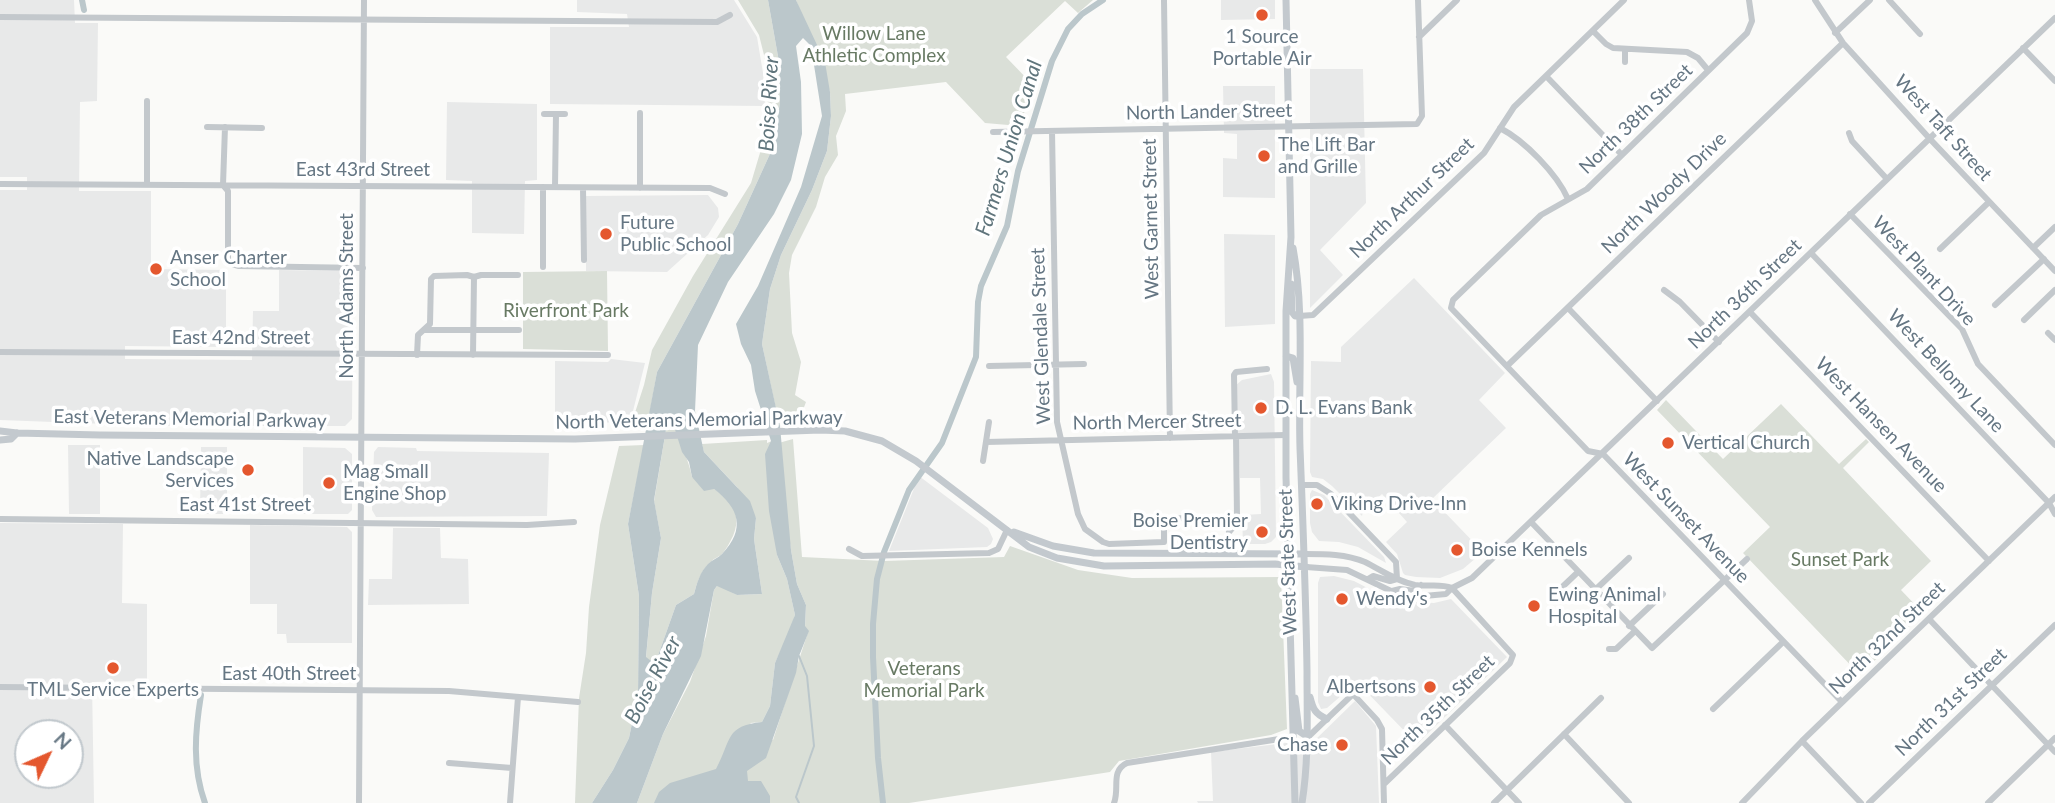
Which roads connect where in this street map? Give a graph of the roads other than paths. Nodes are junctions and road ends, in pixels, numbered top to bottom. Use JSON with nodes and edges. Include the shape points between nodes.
{"nodes":[{"id":1,"x":364,"y":0,"type":"edge"},
{"id":2,"x":1164,"y":0,"type":"edge"},
{"id":3,"x":1286,"y":0,"type":"edge"},
{"id":4,"x":1418,"y":0,"type":"edge"},
{"id":5,"x":1457,"y":0,"type":"edge"},
{"id":6,"x":1624,"y":0,"type":"edge"},
{"id":7,"x":1749,"y":0,"type":"edge"},
{"id":8,"x":1815,"y":0,"type":"edge"},
{"id":9,"x":1870,"y":0,"type":"edge"},
{"id":10,"x":1889,"y":0,"type":"edge"},
{"id":11,"x":730,"y":15,"type":"dead end"},
{"id":12,"x":0,"y":17,"type":"edge"},
{"id":13,"x":364,"y":18,"type":"junction"},
{"id":14,"x":2055,"y":18,"type":"edge"},
{"id":15,"x":1593,"y":31,"type":"junction"},
{"id":16,"x":1835,"y":33,"type":"junction"},
{"id":17,"x":1920,"y":34,"type":"dead end"},
{"id":18,"x":1419,"y":37,"type":"junction"},
{"id":19,"x":1843,"y":43,"type":"junction"},
{"id":20,"x":2024,"y":48,"type":"junction"},
{"id":21,"x":1625,"y":50,"type":"junction"},
{"id":22,"x":1625,"y":62,"type":"dead end"},
{"id":23,"x":1708,"y":70,"type":"junction"},
{"id":24,"x":1546,"y":76,"type":"junction"},
{"id":25,"x":2055,"y":81,"type":"edge"},
{"id":26,"x":147,"y":101,"type":"dead end"},
{"id":27,"x":640,"y":113,"type":"dead end"},
{"id":28,"x":544,"y":114,"type":"dead end"},
{"id":29,"x":556,"y":114,"type":"junction"},
{"id":30,"x":565,"y":114,"type":"dead end"},
{"id":31,"x":206,"y":127,"type":"dead end"},
{"id":32,"x":225,"y":127,"type":"junction"},
{"id":33,"x":1289,"y":127,"type":"junction"},
{"id":34,"x":262,"y":128,"type":"dead end"},
{"id":35,"x":1500,"y":128,"type":"junction"},
{"id":36,"x":1166,"y":129,"type":"junction"},
{"id":37,"x":1052,"y":131,"type":"junction"},
{"id":38,"x":993,"y":132,"type":"dead end"},
{"id":39,"x":1849,"y":133,"type":"dead end"},
{"id":40,"x":1930,"y":139,"type":"junction"},
{"id":41,"x":1622,"y":155,"type":"junction"},
{"id":42,"x":1887,"y":179,"type":"junction"},
{"id":43,"x":0,"y":184,"type":"edge"},
{"id":44,"x":147,"y":185,"type":"junction"},
{"id":45,"x":223,"y":185,"type":"junction"},
{"id":46,"x":364,"y":186,"type":"junction"},
{"id":47,"x":543,"y":187,"type":"junction"},
{"id":48,"x":555,"y":187,"type":"junction"},
{"id":49,"x":583,"y":188,"type":"junction"},
{"id":50,"x":640,"y":188,"type":"junction"},
{"id":51,"x":725,"y":194,"type":"dead end"},
{"id":52,"x":1568,"y":199,"type":"junction"},
{"id":53,"x":1989,"y":202,"type":"junction"},
{"id":54,"x":1850,"y":215,"type":"junction"},
{"id":55,"x":2055,"y":227,"type":"edge"},
{"id":56,"x":1291,"y":237,"type":"junction"},
{"id":57,"x":2033,"y":248,"type":"junction"},
{"id":58,"x":1940,"y":249,"type":"dead end"},
{"id":59,"x":1811,"y":253,"type":"junction"},
{"id":60,"x":2044,"y":259,"type":"junction"},
{"id":61,"x":584,"y":260,"type":"dead end"},
{"id":62,"x":543,"y":267,"type":"dead end"},
{"id":63,"x":363,"y":268,"type":"junction"},
{"id":64,"x":2055,"y":271,"type":"edge"},
{"id":65,"x":519,"y":275,"type":"dead end"},
{"id":66,"x":474,"y":277,"type":"junction"},
{"id":67,"x":1288,"y":277,"type":"junction"},
{"id":68,"x":1664,"y":290,"type":"dead end"},
{"id":69,"x":2055,"y":290,"type":"edge"},
{"id":70,"x":1453,"y":300,"type":"joint"},
{"id":71,"x":1995,"y":305,"type":"dead end"},
{"id":72,"x":1568,"y":308,"type":"junction"},
{"id":73,"x":1750,"y":312,"type":"junction"},
{"id":74,"x":1300,"y":316,"type":"junction"},
{"id":75,"x":2024,"y":320,"type":"dead end"},
{"id":76,"x":422,"y":330,"type":"junction"},
{"id":77,"x":473,"y":330,"type":"junction"},
{"id":78,"x":519,"y":330,"type":"dead end"},
{"id":79,"x":2048,"y":333,"type":"dead end"},
{"id":80,"x":2055,"y":340,"type":"edge"},
{"id":81,"x":1719,"y":342,"type":"junction"},
{"id":82,"x":0,"y":352,"type":"edge"},
{"id":83,"x":363,"y":354,"type":"junction"},
{"id":84,"x":417,"y":355,"type":"junction"},
{"id":85,"x":473,"y":355,"type":"junction"},
{"id":86,"x":608,"y":355,"type":"dead end"},
{"id":87,"x":1286,"y":356,"type":"junction"},
{"id":88,"x":1084,"y":364,"type":"dead end"},
{"id":89,"x":1055,"y":365,"type":"junction"},
{"id":90,"x":989,"y":366,"type":"dead end"},
{"id":91,"x":1507,"y":366,"type":"junction"},
{"id":92,"x":1267,"y":369,"type":"dead end"},
{"id":93,"x":1299,"y":386,"type":"junction"},
{"id":94,"x":1657,"y":401,"type":"junction"},
{"id":95,"x":989,"y":422,"type":"dead end"},
{"id":96,"x":0,"y":430,"type":"edge"},
{"id":97,"x":17,"y":433,"type":"junction"},
{"id":98,"x":1286,"y":435,"type":"junction"},
{"id":99,"x":362,"y":436,"type":"junction"},
{"id":100,"x":1235,"y":436,"type":"junction"},
{"id":101,"x":1170,"y":438,"type":"junction"},
{"id":102,"x":0,"y":440,"type":"edge"},
{"id":103,"x":1060,"y":440,"type":"junction"},
{"id":104,"x":986,"y":442,"type":"junction"},
{"id":105,"x":2055,"y":445,"type":"edge"},
{"id":106,"x":1603,"y":454,"type":"junction"},
{"id":107,"x":983,"y":461,"type":"dead end"},
{"id":108,"x":1302,"y":485,"type":"junction"},
{"id":109,"x":2055,"y":497,"type":"edge"},
{"id":110,"x":2049,"y":502,"type":"junction"},
{"id":111,"x":2055,"y":514,"type":"edge"},
{"id":112,"x":1186,"y":518,"type":"dead end"},
{"id":113,"x":0,"y":519,"type":"edge"},
{"id":114,"x":361,"y":522,"type":"junction"},
{"id":115,"x":574,"y":522,"type":"dead end"},
{"id":116,"x":1531,"y":522,"type":"junction"},
{"id":117,"x":1007,"y":530,"type":"junction"},
{"id":118,"x":1229,"y":532,"type":"dead end"},
{"id":119,"x":849,"y":549,"type":"dead end"},
{"id":120,"x":1287,"y":553,"type":"junction"},
{"id":121,"x":1305,"y":554,"type":"junction"},
{"id":122,"x":1393,"y":558,"type":"junction"},
{"id":123,"x":1629,"y":558,"type":"dead end"},
{"id":124,"x":1747,"y":559,"type":"dead end"},
{"id":125,"x":1989,"y":561,"type":"junction"},
{"id":126,"x":1288,"y":565,"type":"junction"},
{"id":127,"x":1306,"y":567,"type":"junction"},
{"id":128,"x":1578,"y":572,"type":"junction"},
{"id":129,"x":1386,"y":573,"type":"junction"},
{"id":130,"x":1368,"y":579,"type":"junction"},
{"id":131,"x":1397,"y":579,"type":"junction"},
{"id":132,"x":1725,"y":582,"type":"junction"},
{"id":133,"x":1421,"y":585,"type":"junction"},
{"id":134,"x":1452,"y":588,"type":"junction"},
{"id":135,"x":1595,"y":590,"type":"junction"},
{"id":136,"x":1391,"y":591,"type":"junction"},
{"id":137,"x":1662,"y":594,"type":"dead end"},
{"id":138,"x":1558,"y":598,"type":"dead end"},
{"id":139,"x":1929,"y":619,"type":"junction"},
{"id":140,"x":2055,"y":625,"type":"edge"},
{"id":141,"x":1629,"y":626,"type":"junction"},
{"id":142,"x":1634,"y":632,"type":"junction"},
{"id":143,"x":1783,"y":642,"type":"junction"},
{"id":144,"x":1609,"y":649,"type":"dead end"},
{"id":145,"x":1307,"y":681,"type":"junction"},
{"id":146,"x":1292,"y":683,"type":"junction"},
{"id":147,"x":1992,"y":685,"type":"junction"},
{"id":148,"x":0,"y":687,"type":"edge"},
{"id":149,"x":360,"y":689,"type":"junction"},
{"id":150,"x":518,"y":697,"type":"junction"},
{"id":151,"x":1601,"y":698,"type":"dead end"},
{"id":152,"x":578,"y":702,"type":"dead end"},
{"id":153,"x":1842,"y":702,"type":"junction"},
{"id":154,"x":1713,"y":709,"type":"dead end"},
{"id":155,"x":1327,"y":719,"type":"junction"},
{"id":156,"x":1445,"y":725,"type":"junction"},
{"id":157,"x":1564,"y":733,"type":"junction"},
{"id":158,"x":1292,"y":737,"type":"junction"},
{"id":159,"x":1308,"y":737,"type":"junction"},
{"id":160,"x":2055,"y":738,"type":"edge"},
{"id":161,"x":1802,"y":741,"type":"junction"},
{"id":162,"x":2048,"y":745,"type":"junction"},
{"id":163,"x":2055,"y":752,"type":"edge"},
{"id":164,"x":449,"y":763,"type":"dead end"},
{"id":165,"x":512,"y":768,"type":"junction"},
{"id":166,"x":1384,"y":784,"type":"junction"},
{"id":167,"x":1507,"y":790,"type":"junction"},
{"id":168,"x":1624,"y":801,"type":"edge"},
{"id":169,"x":359,"y":803,"type":"edge"},
{"id":170,"x":509,"y":803,"type":"edge"},
{"id":171,"x":1114,"y":803,"type":"edge"},
{"id":172,"x":1295,"y":803,"type":"edge"},
{"id":173,"x":1303,"y":803,"type":"edge"},
{"id":174,"x":1384,"y":803,"type":"edge"},
{"id":175,"x":1494,"y":803,"type":"edge"},
{"id":176,"x":1519,"y":803,"type":"edge"},
{"id":177,"x":1743,"y":803,"type":"edge"},
{"id":178,"x":1861,"y":803,"type":"edge"},
{"id":179,"x":1869,"y":803,"type":"edge"},
{"id":180,"x":1988,"y":803,"type":"edge"}],
"edges":[{"from":1,"to":13,"type":"street","name":"North Adams Street"},
{"from":2,"to":36,"type":"street","name":"West Garnet Street"},
{"from":3,"to":33,"type":"main road","name":"West State Street"},
{"from":4,"to":18,"type":"street"},
{"from":5,"to":18,"type":"street"},
{"from":6,"to":15,"type":"street","name":"North Arthur Street"},
{"from":7,"to":23,"type":"street","name":"North 38th Street","via":[[1751,28]]},
{"from":8,"to":16,"type":"street","name":"West Taft Street"},
{"from":9,"to":16,"type":"street"},
{"from":10,"to":17,"type":"street"},
{"from":11,"to":13,"type":"street","via":[[717,22]]},
{"from":12,"to":13,"type":"street"},
{"from":13,"to":46,"type":"street","name":"North Adams Street"},
{"from":14,"to":20,"type":"street","name":"North 36th Street"},
{"from":15,"to":21,"type":"street","via":[[1606,44]]},
{"from":15,"to":24,"type":"street","name":"North Arthur Street"},
{"from":16,"to":19,"type":"street","name":"West Taft Street"},
{"from":18,"to":33,"type":"street","name":"North Lander Street","via":[[1422,116],[1417,124]]},
{"from":19,"to":40,"type":"street","name":"West Taft Street"},
{"from":19,"to":72,"type":"street","name":"North Woody Drive"},
{"from":20,"to":25,"type":"street"},
{"from":20,"to":40,"type":"street","name":"North 36th Street"},
{"from":21,"to":22,"type":"street"},
{"from":21,"to":23,"type":"street","via":[[1687,52]]},
{"from":23,"to":41,"type":"street","name":"North 38th Street"},
{"from":24,"to":35,"type":"street","name":"North Arthur Street"},
{"from":24,"to":41,"type":"street"},
{"from":26,"to":44,"type":"street"},
{"from":27,"to":50,"type":"street"},
{"from":28,"to":29,"type":"street"},
{"from":29,"to":30,"type":"street"},
{"from":29,"to":48,"type":"street"},
{"from":31,"to":32,"type":"street"},
{"from":32,"to":34,"type":"street"},
{"from":32,"to":45,"type":"street"},
{"from":33,"to":36,"type":"street","name":"North Lander Street"},
{"from":33,"to":56,"type":"main road","name":"West State Street"},
{"from":35,"to":52,"type":"street","via":[[1521,142],[1555,177]]},
{"from":35,"to":74,"type":"street","name":"North Arthur Street","via":[[1484,153],[1321,307]]},
{"from":36,"to":37,"type":"street","name":"North Lander Street"},
{"from":36,"to":101,"type":"street","name":"West Garnet Street"},
{"from":37,"to":38,"type":"street","name":"North Lander Street"},
{"from":37,"to":89,"type":"street","name":"West Glendale Street"},
{"from":39,"to":42,"type":"street"},
{"from":40,"to":42,"type":"street","name":"North 36th Street"},
{"from":40,"to":53,"type":"street","name":"West Taft Street"},
{"from":41,"to":52,"type":"street","name":"North 38th Street","via":[[1587,189]]},
{"from":42,"to":54,"type":"street","name":"North 36th Street"},
{"from":43,"to":44,"type":"street","name":"East 43rd Street"},
{"from":44,"to":45,"type":"street","name":"East 43rd Street"},
{"from":45,"to":46,"type":"street","name":"East 43rd Street"},
{"from":45,"to":63,"type":"street","via":[[228,191],[228,263]]},
{"from":46,"to":47,"type":"street","name":"East 43rd Street"},
{"from":46,"to":63,"type":"street","name":"North Adams Street"},
{"from":47,"to":48,"type":"street","name":"East 43rd Street"},
{"from":47,"to":62,"type":"street"},
{"from":48,"to":49,"type":"street","name":"East 43rd Street"},
{"from":49,"to":50,"type":"street","name":"East 43rd Street"},
{"from":49,"to":61,"type":"street"},
{"from":50,"to":51,"type":"street","name":"East 43rd Street","via":[[710,188]]},
{"from":52,"to":70,"type":"street","name":"North 38th Street","via":[[1541,215]]},
{"from":53,"to":57,"type":"street","name":"West Taft Street"},
{"from":53,"to":58,"type":"street"},
{"from":54,"to":59,"type":"street","name":"North 36th Street"},
{"from":54,"to":105,"type":"street","name":"West Plant Drive","via":[[1962,329],[1978,364]]},
{"from":55,"to":57,"type":"street"},
{"from":56,"to":67,"type":"main road","name":"West State Street"},
{"from":56,"to":74,"type":"main road","name":"West State Street"},
{"from":57,"to":60,"type":"street","name":"West Taft Street"},
{"from":59,"to":73,"type":"street","name":"North 36th Street"},
{"from":59,"to":110,"type":"street","name":"West Bellomy Lane"},
{"from":60,"to":64,"type":"street","name":"West Taft Street"},
{"from":60,"to":71,"type":"street"},
{"from":63,"to":83,"type":"street","name":"North Adams Street"},
{"from":65,"to":66,"type":"street"},
{"from":66,"to":76,"type":"street","via":[[434,276],[430,324]]},
{"from":66,"to":77,"type":"street"},
{"from":67,"to":74,"type":"main road","name":"West State Street","via":[[1292,312]]},
{"from":67,"to":87,"type":"main road","name":"West State Street"},
{"from":68,"to":81,"type":"street"},
{"from":69,"to":75,"type":"street"},
{"from":70,"to":91,"type":"street","name":"West Sunset Avenue","via":[[1451,308]]},
{"from":72,"to":91,"type":"street","name":"North Woody Drive"},
{"from":72,"to":94,"type":"street"},
{"from":73,"to":81,"type":"street","name":"North 36th Street"},
{"from":73,"to":125,"type":"street","name":"West Hansen Avenue"},
{"from":74,"to":93,"type":"main road","name":"West State Street"},
{"from":76,"to":77,"type":"street"},
{"from":76,"to":84,"type":"street"},
{"from":77,"to":78,"type":"street"},
{"from":77,"to":85,"type":"street"},
{"from":79,"to":80,"type":"street"},
{"from":81,"to":94,"type":"street","name":"North 36th Street"},
{"from":82,"to":83,"type":"street","name":"East 42nd Street"},
{"from":83,"to":84,"type":"street","name":"East 42nd Street"},
{"from":83,"to":99,"type":"street","name":"North Adams Street"},
{"from":84,"to":85,"type":"street","name":"East 42nd Street"},
{"from":85,"to":86,"type":"street","name":"East 42nd Street"},
{"from":87,"to":93,"type":"main road","name":"West State Street","via":[[1293,358]]},
{"from":87,"to":98,"type":"main road","name":"West State Street"},
{"from":88,"to":89,"type":"street"},
{"from":89,"to":90,"type":"street"},
{"from":89,"to":103,"type":"street","name":"West Glendale Street"},
{"from":91,"to":106,"type":"street","name":"West Sunset Avenue","via":[[1588,451]]},
{"from":92,"to":100,"type":"street","via":[[1234,376]]},
{"from":93,"to":108,"type":"main road","name":"West State Street"},
{"from":94,"to":106,"type":"street","name":"North 36th Street"},
{"from":95,"to":104,"type":"street"},
{"from":96,"to":97,"type":"main road","name":"East Veterans Memorial Parkway"},
{"from":97,"to":99,"type":"main road","name":"East Veterans Memorial Parkway"},
{"from":97,"to":102,"type":"main road","name":"East Veterans Memorial Parkway"},
{"from":98,"to":100,"type":"street","name":"North Mercer Street"},
{"from":98,"to":120,"type":"main road","name":"West State Street"},
{"from":99,"to":114,"type":"street","name":"North Adams Street"},
{"from":99,"to":117,"type":"main road","name":"North Veterans Memorial Parkway","via":[[575,439],[845,431],[882,441],[916,461]]},
{"from":100,"to":101,"type":"street","name":"North Mercer Street"},
{"from":100,"to":118,"type":"street","via":[[1237,517]]},
{"from":101,"to":103,"type":"street","name":"North Mercer Street"},
{"from":103,"to":104,"type":"street","name":"North Mercer Street"},
{"from":103,"to":112,"type":"street","name":"West Glendale Street","via":[[1085,530],[1109,544],[1164,542],[1164,519]]},
{"from":104,"to":107,"type":"street"},
{"from":106,"to":116,"type":"street","name":"North 36th Street"},
{"from":106,"to":132,"type":"street","name":"West Sunset Avenue"},
{"from":108,"to":121,"type":"main road","name":"West State Street"},
{"from":108,"to":122,"type":"street","via":[[1317,485],[1331,494]]},
{"from":109,"to":110,"type":"street","name":"North 32nd Street"},
{"from":110,"to":111,"type":"street","name":"West Bellomy Lane"},
{"from":110,"to":125,"type":"street","name":"North 32nd Street"},
{"from":113,"to":114,"type":"street","name":"East 41st Street"},
{"from":114,"to":115,"type":"street","name":"East 41st Street"},
{"from":114,"to":149,"type":"street","name":"North Adams Street"},
{"from":116,"to":128,"type":"street"},
{"from":116,"to":134,"type":"street","name":"North 36th Street","via":[[1472,578]]},
{"from":117,"to":119,"type":"street","via":[[998,549],[989,553],[862,556]]},
{"from":117,"to":120,"type":"main road","name":"North Veterans Memorial Parkway","via":[[1094,554]]},
{"from":117,"to":126,"type":"main road","name":"North Veterans Memorial Parkway","via":[[1029,547],[1081,564]]},
{"from":120,"to":121,"type":"main road","name":"North Veterans Memorial Parkway"},
{"from":120,"to":126,"type":"main road","name":"West State Street"},
{"from":121,"to":127,"type":"main road","name":"West State Street"},
{"from":121,"to":129,"type":"street","via":[[1349,557]]},
{"from":122,"to":129,"type":"street"},
{"from":122,"to":131,"type":"street"},
{"from":123,"to":135,"type":"street"},
{"from":124,"to":132,"type":"street"},
{"from":125,"to":139,"type":"street","name":"North 32nd Street"},
{"from":126,"to":127,"type":"main road","name":"North Veterans Memorial Parkway"},
{"from":126,"to":146,"type":"main road","name":"West State Street"},
{"from":127,"to":130,"type":"street","name":"North 36th Street","via":[[1347,570]]},
{"from":127,"to":145,"type":"main road","name":"West State Street"},
{"from":128,"to":135,"type":"street"},
{"from":128,"to":138,"type":"street","via":[[1558,591]]},
{"from":129,"to":131,"type":"street"},
{"from":130,"to":131,"type":"street"},
{"from":130,"to":136,"type":"street","name":"North 36th Street"},
{"from":131,"to":133,"type":"street"},
{"from":132,"to":142,"type":"street","via":[[1652,648]]},
{"from":132,"to":143,"type":"street","name":"West Sunset Avenue"},
{"from":133,"to":134,"type":"street"},
{"from":133,"to":136,"type":"street","via":[[1415,591]]},
{"from":134,"to":136,"type":"street","name":"North 36th Street","via":[[1446,594],[1421,597]]},
{"from":134,"to":156,"type":"street","name":"North 35th Street","via":[[1513,657]]},
{"from":135,"to":141,"type":"street"},
{"from":137,"to":141,"type":"street"},
{"from":139,"to":147,"type":"street"},
{"from":139,"to":153,"type":"street","name":"North 32nd Street"},
{"from":140,"to":147,"type":"street","name":"North 31st Street"},
{"from":141,"to":142,"type":"street"},
{"from":142,"to":144,"type":"street","via":[[1616,649]]},
{"from":143,"to":153,"type":"street","name":"West Sunset Avenue"},
{"from":143,"to":154,"type":"street"},
{"from":145,"to":155,"type":"main road","via":[[1314,710]]},
{"from":145,"to":159,"type":"main road","name":"West State Street"},
{"from":146,"to":158,"type":"main road","name":"West State Street"},
{"from":146,"to":159,"type":"main road","name":"West State Street","via":[[1300,731]]},
{"from":147,"to":162,"type":"street"},
{"from":147,"to":179,"type":"street","name":"North 31st Street"},
{"from":148,"to":149,"type":"street","name":"East 40th Street"},
{"from":149,"to":150,"type":"street","name":"East 40th Street"},
{"from":149,"to":169,"type":"street","name":"North Adams Street"},
{"from":150,"to":152,"type":"street","name":"East 40th Street"},
{"from":150,"to":165,"type":"street"},
{"from":151,"to":157,"type":"street"},
{"from":153,"to":161,"type":"street","name":"North 32nd Street"},
{"from":155,"to":159,"type":"street"},
{"from":155,"to":166,"type":"street","via":[[1353,694],[1377,720]]},
{"from":156,"to":166,"type":"street","name":"North 35th Street"},
{"from":156,"to":167,"type":"street"},
{"from":157,"to":167,"type":"street"},
{"from":157,"to":168,"type":"street"},
{"from":158,"to":171,"type":"street","via":[[1127,763],[1116,774]]},
{"from":158,"to":172,"type":"main road","name":"West State Street"},
{"from":159,"to":173,"type":"main road","name":"West State Street"},
{"from":160,"to":162,"type":"street"},
{"from":161,"to":177,"type":"street","name":"North 32nd Street"},
{"from":161,"to":178,"type":"street"},
{"from":162,"to":163,"type":"street"},
{"from":162,"to":180,"type":"street"},
{"from":164,"to":165,"type":"street"},
{"from":165,"to":170,"type":"street"},
{"from":166,"to":174,"type":"street"},
{"from":167,"to":175,"type":"street"},
{"from":167,"to":176,"type":"street"}]}
